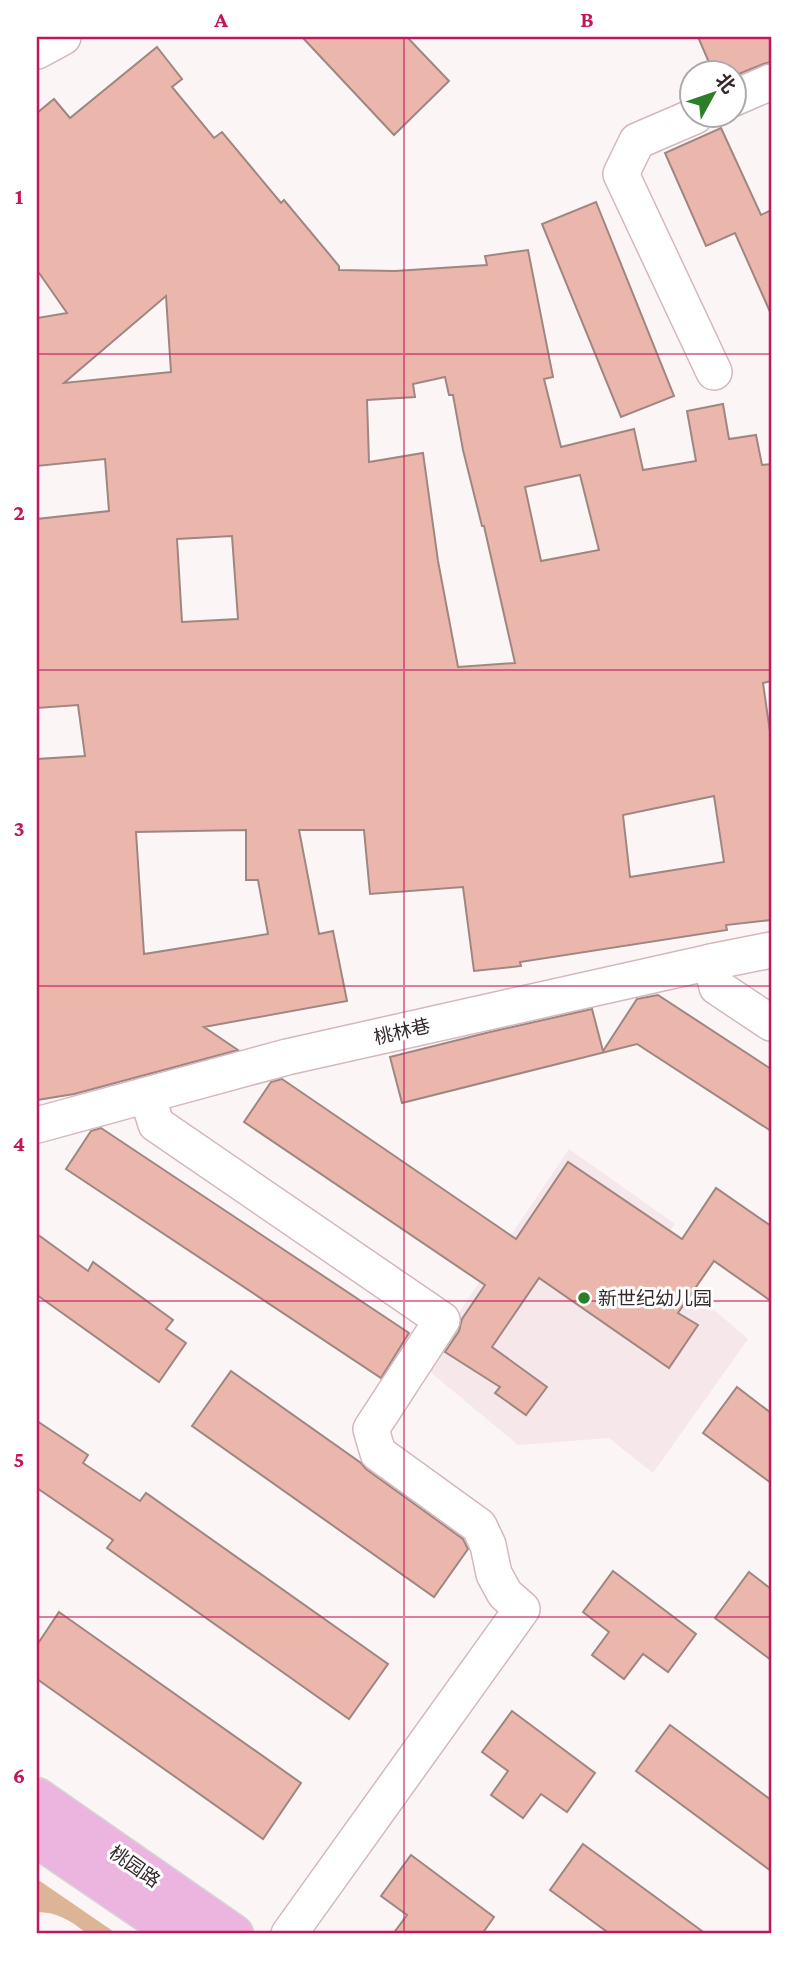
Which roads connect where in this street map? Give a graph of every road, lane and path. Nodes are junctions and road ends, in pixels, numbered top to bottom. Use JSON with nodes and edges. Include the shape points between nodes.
{"nodes":[{"id":1,"x":63,"y":37,"type":"edge"},
{"id":2,"x":37,"y":51,"type":"edge"},
{"id":3,"x":771,"y":82,"type":"edge"},
{"id":4,"x":748,"y":92,"type":"edge"},
{"id":5,"x":678,"y":123,"type":"edge"},
{"id":6,"x":714,"y":372,"type":"dead end"},
{"id":7,"x":771,"y":950,"type":"edge"},
{"id":8,"x":711,"y":962,"type":"junction"},
{"id":9,"x":771,"y":1023,"type":"edge"},
{"id":10,"x":147,"y":1095,"type":"junction"},
{"id":11,"x":37,"y":1125,"type":"edge"},
{"id":12,"x":37,"y":1797,"type":"edge"},
{"id":13,"x":37,"y":1838,"type":"edge"},
{"id":14,"x":178,"y":1934,"type":"edge"},
{"id":15,"x":234,"y":1934,"type":"edge"},
{"id":16,"x":289,"y":1934,"type":"edge"}],
"edges":[{"from":1,"to":2,"type":"street"},
{"from":3,"to":4,"type":"street"},
{"from":5,"to":6,"type":"street","via":[[637,141],[621,174]]},
{"from":7,"to":8,"type":"street","name":"桃林巷"},
{"from":8,"to":9,"type":"street","via":[[717,987]]},
{"from":8,"to":10,"type":"street","name":"桃林巷","via":[[287,1057]]},
{"from":10,"to":11,"type":"street","name":"桃林巷"},
{"from":10,"to":16,"type":"street","via":[[156,1124],[442,1320],[371,1429],[378,1453],[479,1526],[505,1594],[522,1609]]},
{"from":12,"to":15,"type":"main road","name":"桃园路"},
{"from":13,"to":14,"type":"main road"}]}
